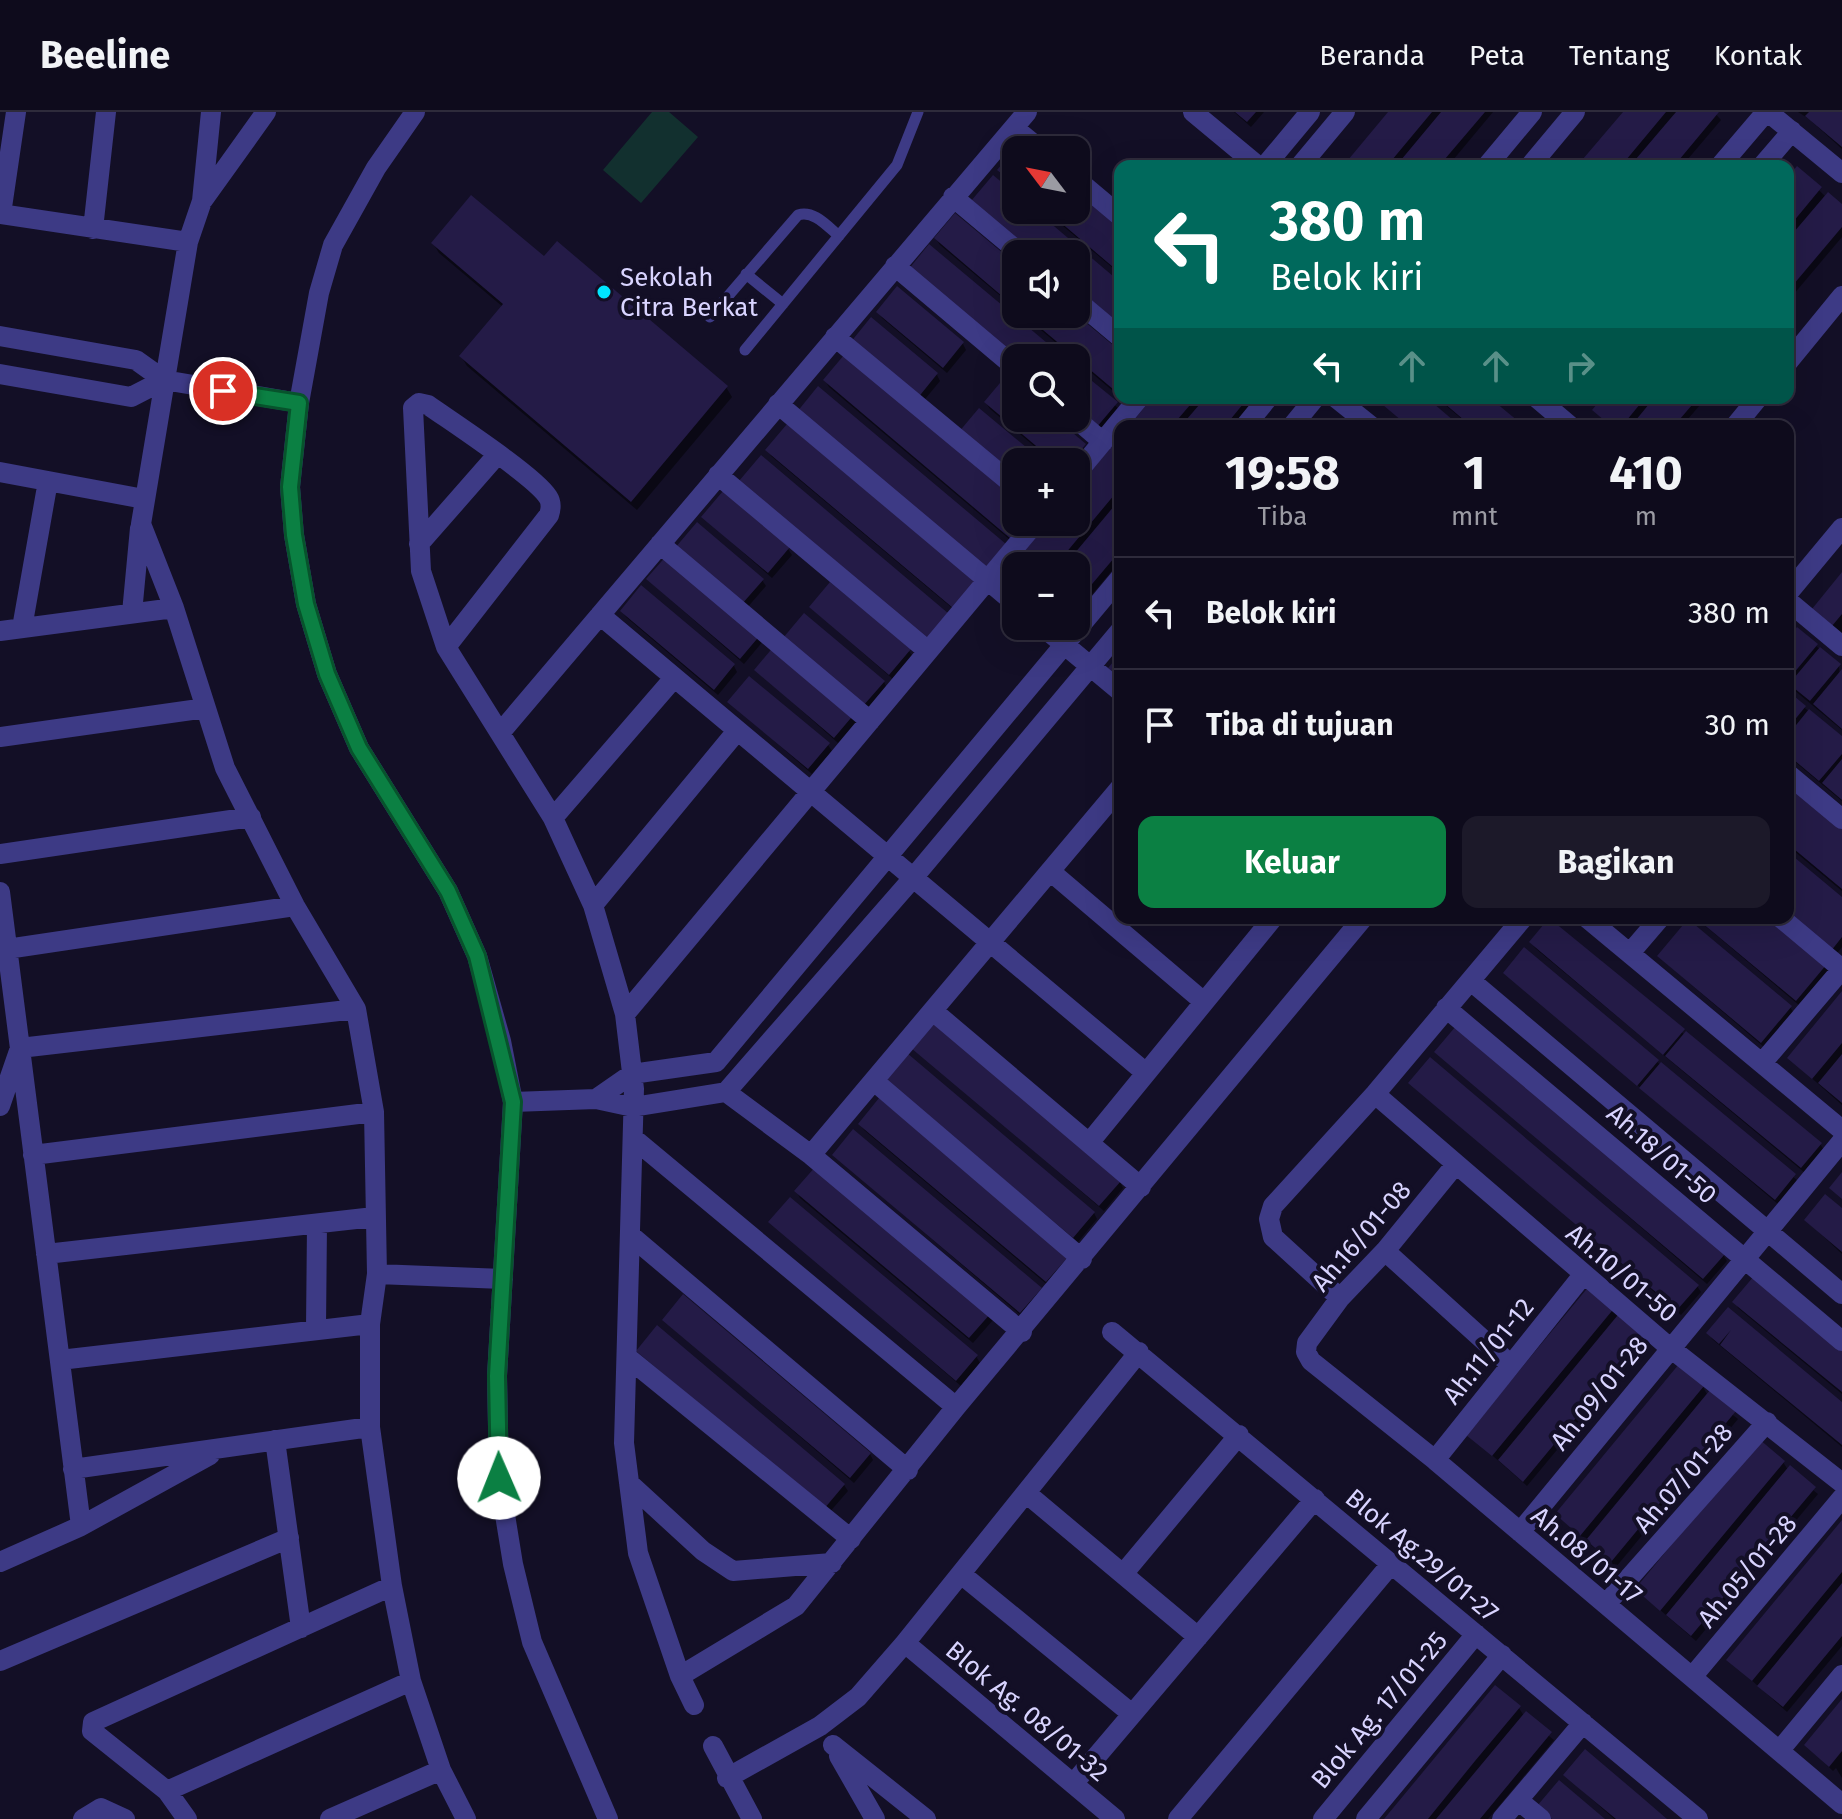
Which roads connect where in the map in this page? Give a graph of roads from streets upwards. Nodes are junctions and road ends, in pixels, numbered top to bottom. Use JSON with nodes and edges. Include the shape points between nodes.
{"nodes":[{"id":1,"x":16,"y":112,"type":"edge"},
{"id":2,"x":106,"y":112,"type":"edge"},
{"id":3,"x":211,"y":112,"type":"edge"},
{"id":4,"x":266,"y":112,"type":"edge"},
{"id":5,"x":415,"y":112,"type":"edge"},
{"id":6,"x":1193,"y":112,"type":"edge"},
{"id":7,"x":1310,"y":112,"type":"edge"},
{"id":8,"x":1345,"y":112,"type":"edge"},
{"id":9,"x":1532,"y":112,"type":"edge"},
{"id":10,"x":1575,"y":112,"type":"edge"},
{"id":11,"x":1767,"y":112,"type":"edge"},
{"id":12,"x":1021,"y":120,"type":"edge"},
{"id":13,"x":1792,"y":131,"type":"junction"},
{"id":14,"x":1251,"y":160,"type":"edge"},
{"id":15,"x":1270,"y":160,"type":"edge"},
{"id":16,"x":1305,"y":160,"type":"edge"},
{"id":17,"x":1492,"y":160,"type":"edge"},
{"id":18,"x":1535,"y":160,"type":"edge"},
{"id":19,"x":1725,"y":160,"type":"edge"},
{"id":20,"x":1767,"y":160,"type":"edge"},
{"id":21,"x":1842,"y":173,"type":"edge"},
{"id":22,"x":1090,"y":191,"type":"edge"},
{"id":23,"x":953,"y":197,"type":"junction"},
{"id":24,"x":202,"y":201,"type":"junction"},
{"id":25,"x":1114,"y":211,"type":"edge"},
{"id":26,"x":1,"y":214,"type":"edge"},
{"id":27,"x":93,"y":229,"type":"junction"},
{"id":28,"x":1004,"y":240,"type":"edge"},
{"id":29,"x":188,"y":242,"type":"junction"},
{"id":30,"x":895,"y":266,"type":"junction"},
{"id":31,"x":1842,"y":296,"type":"edge"},
{"id":32,"x":1090,"y":312,"type":"edge"},
{"id":33,"x":1114,"y":332,"type":"edge"},
{"id":34,"x":0,"y":336,"type":"edge"},
{"id":35,"x":835,"y":337,"type":"junction"},
{"id":36,"x":1794,"y":355,"type":"edge"},
{"id":37,"x":1002,"y":356,"type":"edge"},
{"id":38,"x":0,"y":374,"type":"edge"},
{"id":39,"x":164,"y":380,"type":"junction"},
{"id":40,"x":299,"y":403,"type":"junction"},
{"id":41,"x":778,"y":404,"type":"junction"},
{"id":42,"x":1134,"y":404,"type":"edge"},
{"id":43,"x":1263,"y":404,"type":"edge"},
{"id":44,"x":1310,"y":404,"type":"edge"},
{"id":45,"x":1344,"y":404,"type":"edge"},
{"id":46,"x":1753,"y":404,"type":"edge"},
{"id":47,"x":1121,"y":420,"type":"edge"},
{"id":48,"x":1250,"y":420,"type":"edge"},
{"id":49,"x":1297,"y":420,"type":"edge"},
{"id":50,"x":1364,"y":420,"type":"edge"},
{"id":51,"x":1740,"y":420,"type":"edge"},
{"id":52,"x":1114,"y":429,"type":"edge"},
{"id":53,"x":1090,"y":431,"type":"edge"},
{"id":54,"x":1103,"y":442,"type":"junction"},
{"id":55,"x":497,"y":455,"type":"junction"},
{"id":56,"x":1090,"y":457,"type":"edge"},
{"id":57,"x":0,"y":472,"type":"edge"},
{"id":58,"x":718,"y":475,"type":"junction"},
{"id":59,"x":1002,"y":475,"type":"edge"},
{"id":60,"x":48,"y":481,"type":"junction"},
{"id":61,"x":144,"y":499,"type":"junction"},
{"id":62,"x":141,"y":524,"type":"junction"},
{"id":63,"x":1842,"y":528,"type":"edge"},
{"id":64,"x":1024,"y":536,"type":"edge"},
{"id":65,"x":419,"y":544,"type":"junction"},
{"id":66,"x":660,"y":544,"type":"junction"},
{"id":67,"x":988,"y":580,"type":"junction"},
{"id":68,"x":1114,"y":585,"type":"edge"},
{"id":69,"x":1794,"y":586,"type":"edge"},
{"id":70,"x":1002,"y":592,"type":"edge"},
{"id":71,"x":1794,"y":606,"type":"edge"},
{"id":72,"x":174,"y":608,"type":"junction"},
{"id":73,"x":132,"y":613,"type":"junction"},
{"id":74,"x":600,"y":615,"type":"junction"},
{"id":75,"x":22,"y":628,"type":"junction"},
{"id":76,"x":0,"y":631,"type":"edge"},
{"id":77,"x":1114,"y":638,"type":"edge"},
{"id":78,"x":1059,"y":640,"type":"edge"},
{"id":79,"x":1065,"y":645,"type":"junction"},
{"id":80,"x":1842,"y":646,"type":"edge"},
{"id":81,"x":446,"y":647,"type":"junction"},
{"id":82,"x":928,"y":651,"type":"junction"},
{"id":83,"x":1090,"y":667,"type":"junction"},
{"id":84,"x":674,"y":678,"type":"junction"},
{"id":85,"x":1114,"y":686,"type":"edge"},
{"id":86,"x":206,"y":708,"type":"junction"},
{"id":87,"x":870,"y":721,"type":"junction"},
{"id":88,"x":737,"y":731,"type":"junction"},
{"id":89,"x":500,"y":733,"type":"junction"},
{"id":90,"x":0,"y":737,"type":"edge"},
{"id":91,"x":1794,"y":779,"type":"edge"},
{"id":92,"x":811,"y":792,"type":"junction"},
{"id":93,"x":1114,"y":800,"type":"edge"},
{"id":94,"x":251,"y":817,"type":"junction"},
{"id":95,"x":553,"y":818,"type":"junction"},
{"id":96,"x":1842,"y":819,"type":"edge"},
{"id":97,"x":0,"y":854,"type":"edge"},
{"id":98,"x":889,"y":858,"type":"junction"},
{"id":99,"x":1050,"y":871,"type":"junction"},
{"id":100,"x":913,"y":878,"type":"junction"},
{"id":101,"x":0,"y":892,"type":"edge"},
{"id":102,"x":593,"y":905,"type":"junction"},
{"id":103,"x":295,"y":906,"type":"junction"},
{"id":104,"x":1264,"y":924,"type":"edge"},
{"id":105,"x":1358,"y":924,"type":"edge"},
{"id":106,"x":1518,"y":924,"type":"edge"},
{"id":107,"x":1594,"y":924,"type":"edge"},
{"id":108,"x":1655,"y":924,"type":"edge"},
{"id":109,"x":1788,"y":924,"type":"edge"},
{"id":110,"x":990,"y":942,"type":"junction"},
{"id":111,"x":7,"y":949,"type":"junction"},
{"id":112,"x":1630,"y":953,"type":"junction"},
{"id":113,"x":1842,"y":969,"type":"edge"},
{"id":114,"x":1471,"y":981,"type":"junction"},
{"id":115,"x":1204,"y":1002,"type":"junction"},
{"id":116,"x":1446,"y":1008,"type":"junction"},
{"id":117,"x":356,"y":1009,"type":"junction"},
{"id":118,"x":933,"y":1011,"type":"junction"},
{"id":119,"x":625,"y":1014,"type":"junction"},
{"id":120,"x":20,"y":1048,"type":"junction"},
{"id":121,"x":1762,"y":1063,"type":"junction"},
{"id":122,"x":1146,"y":1073,"type":"junction"},
{"id":123,"x":632,"y":1074,"type":"junction"},
{"id":124,"x":874,"y":1081,"type":"junction"},
{"id":125,"x":726,"y":1092,"type":"junction"},
{"id":126,"x":1375,"y":1094,"type":"junction"},
{"id":127,"x":596,"y":1099,"type":"junction"},
{"id":128,"x":513,"y":1102,"type":"junction"},
{"id":129,"x":0,"y":1106,"type":"edge"},
{"id":130,"x":633,"y":1107,"type":"junction"},
{"id":131,"x":374,"y":1112,"type":"junction"},
{"id":132,"x":1842,"y":1130,"type":"edge"},
{"id":133,"x":633,"y":1138,"type":"junction"},
{"id":134,"x":1842,"y":1141,"type":"edge"},
{"id":135,"x":1089,"y":1143,"type":"junction"},
{"id":136,"x":33,"y":1155,"type":"junction"},
{"id":137,"x":811,"y":1155,"type":"junction"},
{"id":138,"x":1456,"y":1164,"type":"junction"},
{"id":139,"x":1141,"y":1187,"type":"junction"},
{"id":140,"x":374,"y":1217,"type":"junction"},
{"id":141,"x":317,"y":1224,"type":"junction"},
{"id":142,"x":1767,"y":1230,"type":"junction"},
{"id":143,"x":630,"y":1235,"type":"junction"},
{"id":144,"x":1385,"y":1251,"type":"junction"},
{"id":145,"x":46,"y":1254,"type":"junction"},
{"id":146,"x":1082,"y":1259,"type":"junction"},
{"id":147,"x":1743,"y":1260,"type":"junction"},
{"id":148,"x":377,"y":1274,"type":"junction"},
{"id":149,"x":1583,"y":1275,"type":"junction"},
{"id":150,"x":503,"y":1279,"type":"junction"},
{"id":151,"x":1842,"y":1294,"type":"edge"},
{"id":152,"x":1340,"y":1298,"type":"junction"},
{"id":153,"x":370,"y":1324,"type":"junction"},
{"id":154,"x":316,"y":1328,"type":"junction"},
{"id":155,"x":1022,"y":1332,"type":"junction"},
{"id":156,"x":1112,"y":1332,"type":"dead end"},
{"id":157,"x":1842,"y":1341,"type":"edge"},
{"id":158,"x":1307,"y":1343,"type":"joint"},
{"id":159,"x":1669,"y":1347,"type":"junction"},
{"id":160,"x":1139,"y":1352,"type":"junction"},
{"id":161,"x":627,"y":1357,"type":"junction"},
{"id":162,"x":60,"y":1360,"type":"junction"},
{"id":163,"x":1511,"y":1365,"type":"junction"},
{"id":164,"x":956,"y":1407,"type":"junction"},
{"id":165,"x":1767,"y":1422,"type":"junction"},
{"id":166,"x":370,"y":1427,"type":"junction"},
{"id":167,"x":1239,"y":1435,"type":"junction"},
{"id":168,"x":275,"y":1440,"type":"junction"},
{"id":169,"x":223,"y":1448,"type":"junction"},
{"id":170,"x":1435,"y":1460,"type":"junction"},
{"id":171,"x":73,"y":1469,"type":"junction"},
{"id":172,"x":908,"y":1470,"type":"junction"},
{"id":173,"x":629,"y":1483,"type":"junction"},
{"id":174,"x":1842,"y":1483,"type":"edge"},
{"id":175,"x":1026,"y":1493,"type":"junction"},
{"id":176,"x":1842,"y":1498,"type":"edge"},
{"id":177,"x":1315,"y":1499,"type":"junction"},
{"id":178,"x":81,"y":1526,"type":"junction"},
{"id":179,"x":1520,"y":1532,"type":"junction"},
{"id":180,"x":289,"y":1538,"type":"junction"},
{"id":181,"x":851,"y":1539,"type":"junction"},
{"id":182,"x":0,"y":1562,"type":"edge"},
{"id":183,"x":832,"y":1563,"type":"junction"},
{"id":184,"x":1392,"y":1563,"type":"junction"},
{"id":185,"x":961,"y":1574,"type":"junction"},
{"id":186,"x":1123,"y":1574,"type":"junction"},
{"id":187,"x":392,"y":1586,"type":"junction"},
{"id":188,"x":1606,"y":1604,"type":"junction"},
{"id":189,"x":301,"y":1628,"type":"junction"},
{"id":190,"x":1476,"y":1634,"type":"junction"},
{"id":191,"x":1198,"y":1637,"type":"junction"},
{"id":192,"x":905,"y":1643,"type":"junction"},
{"id":193,"x":1502,"y":1655,"type":"junction"},
{"id":194,"x":0,"y":1661,"type":"edge"},
{"id":195,"x":1842,"y":1675,"type":"edge"},
{"id":196,"x":680,"y":1676,"type":"junction"},
{"id":197,"x":1692,"y":1677,"type":"junction"},
{"id":198,"x":411,"y":1681,"type":"junction"},
{"id":199,"x":694,"y":1705,"type":"dead end"},
{"id":200,"x":1132,"y":1714,"type":"junction"},
{"id":201,"x":1583,"y":1723,"type":"junction"},
{"id":202,"x":820,"y":1726,"type":"junction"},
{"id":203,"x":833,"y":1745,"type":"junction"},
{"id":204,"x":713,"y":1746,"type":"dead end"},
{"id":205,"x":1780,"y":1750,"type":"junction"},
{"id":206,"x":441,"y":1770,"type":"junction"},
{"id":207,"x":727,"y":1778,"type":"junction"},
{"id":208,"x":1073,"y":1784,"type":"junction"},
{"id":209,"x":167,"y":1791,"type":"junction"},
{"id":210,"x":1518,"y":1800,"type":"junction"},
{"id":211,"x":1842,"y":1804,"type":"edge"},
{"id":212,"x":83,"y":1819,"type":"edge"},
{"id":213,"x":125,"y":1819,"type":"edge"},
{"id":214,"x":187,"y":1819,"type":"edge"},
{"id":215,"x":330,"y":1819,"type":"edge"},
{"id":216,"x":466,"y":1819,"type":"edge"},
{"id":217,"x":608,"y":1819,"type":"edge"},
{"id":218,"x":752,"y":1819,"type":"edge"},
{"id":219,"x":875,"y":1819,"type":"edge"},
{"id":220,"x":926,"y":1819,"type":"edge"},
{"id":221,"x":1115,"y":1819,"type":"edge"},
{"id":222,"x":1178,"y":1819,"type":"edge"},
{"id":223,"x":1323,"y":1819,"type":"edge"},
{"id":224,"x":1366,"y":1819,"type":"edge"},
{"id":225,"x":1502,"y":1819,"type":"edge"},
{"id":226,"x":1541,"y":1819,"type":"edge"},
{"id":227,"x":1698,"y":1819,"type":"edge"}],
"edges":[{"from":1,"to":26,"type":"street"},
{"from":2,"to":27,"type":"street"},
{"from":3,"to":24,"type":"street"},
{"from":4,"to":24,"type":"street"},
{"from":5,"to":40,"type":"street","via":[[333,245]]},
{"from":6,"to":14,"type":"street"},
{"from":7,"to":15,"type":"street"},
{"from":8,"to":16,"type":"street"},
{"from":9,"to":17,"type":"street"},
{"from":10,"to":18,"type":"street"},
{"from":11,"to":13,"type":"street"},
{"from":11,"to":19,"type":"street"},
{"from":12,"to":23,"type":"street"},
{"from":13,"to":20,"type":"street"},
{"from":13,"to":21,"type":"street"},
{"from":22,"to":25,"type":"street"},
{"from":23,"to":28,"type":"street"},
{"from":23,"to":30,"type":"street"},
{"from":24,"to":29,"type":"street"},
{"from":26,"to":27,"type":"street"},
{"from":27,"to":29,"type":"street"},
{"from":29,"to":39,"type":"street"},
{"from":30,"to":35,"type":"street"},
{"from":30,"to":37,"type":"street"},
{"from":31,"to":36,"type":"street"},
{"from":32,"to":33,"type":"street"},
{"from":34,"to":39,"type":"street","via":[[136,360]]},
{"from":35,"to":41,"type":"street"},
{"from":35,"to":59,"type":"street"},
{"from":38,"to":39,"type":"street","via":[[131,397]]},
{"from":39,"to":40,"type":"street"},
{"from":39,"to":61,"type":"street"},
{"from":40,"to":128,"type":"street","via":[[290,487],[294,535],[306,604],[327,674],[359,748],[448,891],[477,956]]},
{"from":41,"to":58,"type":"street"},
{"from":41,"to":67,"type":"street"},
{"from":42,"to":47,"type":"street"},
{"from":43,"to":48,"type":"street"},
{"from":44,"to":49,"type":"street"},
{"from":45,"to":50,"type":"street"},
{"from":46,"to":51,"type":"street"},
{"from":52,"to":54,"type":"street"},
{"from":53,"to":54,"type":"street"},
{"from":54,"to":56,"type":"street"},
{"from":55,"to":65,"type":"street"},
{"from":55,"to":65,"type":"street","via":[[428,405],[413,408]]},
{"from":55,"to":81,"type":"street","via":[[548,497],[549,515]]},
{"from":57,"to":60,"type":"street"},
{"from":58,"to":66,"type":"street"},
{"from":58,"to":82,"type":"street"},
{"from":60,"to":61,"type":"street"},
{"from":60,"to":75,"type":"street"},
{"from":61,"to":62,"type":"street"},
{"from":62,"to":72,"type":"street"},
{"from":62,"to":73,"type":"street"},
{"from":63,"to":69,"type":"street"},
{"from":64,"to":67,"type":"street"},
{"from":65,"to":81,"type":"street","via":[[421,571]]},
{"from":66,"to":74,"type":"street"},
{"from":66,"to":87,"type":"street"},
{"from":67,"to":70,"type":"street"},
{"from":67,"to":82,"type":"street"},
{"from":68,"to":79,"type":"street"},
{"from":71,"to":80,"type":"street"},
{"from":72,"to":73,"type":"street"},
{"from":72,"to":86,"type":"street"},
{"from":73,"to":75,"type":"street"},
{"from":74,"to":84,"type":"street"},
{"from":74,"to":89,"type":"street"},
{"from":75,"to":76,"type":"street"},
{"from":77,"to":83,"type":"street"},
{"from":78,"to":79,"type":"street"},
{"from":79,"to":83,"type":"street"},
{"from":79,"to":98,"type":"street"},
{"from":81,"to":89,"type":"street"},
{"from":82,"to":87,"type":"street"},
{"from":83,"to":85,"type":"street"},
{"from":83,"to":100,"type":"street"},
{"from":84,"to":88,"type":"street"},
{"from":84,"to":95,"type":"street"},
{"from":86,"to":90,"type":"street"},
{"from":86,"to":94,"type":"street","via":[[225,768]]},
{"from":87,"to":92,"type":"street"},
{"from":88,"to":92,"type":"street"},
{"from":88,"to":102,"type":"street"},
{"from":89,"to":95,"type":"street"},
{"from":91,"to":96,"type":"street"},
{"from":92,"to":98,"type":"street"},
{"from":92,"to":119,"type":"street"},
{"from":93,"to":99,"type":"street"},
{"from":94,"to":97,"type":"street"},
{"from":94,"to":103,"type":"street"},
{"from":95,"to":102,"type":"street"},
{"from":98,"to":100,"type":"street"},
{"from":98,"to":123,"type":"street","via":[[716,1062]]},
{"from":99,"to":110,"type":"street"},
{"from":99,"to":115,"type":"street"},
{"from":100,"to":110,"type":"street"},
{"from":100,"to":125,"type":"street"},
{"from":101,"to":111,"type":"street"},
{"from":102,"to":119,"type":"street"},
{"from":103,"to":111,"type":"street"},
{"from":103,"to":117,"type":"street"},
{"from":104,"to":115,"type":"street"},
{"from":105,"to":139,"type":"street"},
{"from":106,"to":114,"type":"street"},
{"from":107,"to":112,"type":"street"},
{"from":108,"to":112,"type":"street"},
{"from":109,"to":113,"type":"street"},
{"from":110,"to":118,"type":"street"},
{"from":110,"to":122,"type":"street"},
{"from":111,"to":120,"type":"street"},
{"from":112,"to":121,"type":"street"},
{"from":113,"to":121,"type":"street"},
{"from":114,"to":116,"type":"street"},
{"from":114,"to":142,"type":"street","name":"Ah.18/01-50"},
{"from":115,"to":122,"type":"street"},
{"from":116,"to":126,"type":"street"},
{"from":116,"to":147,"type":"street","name":"Ah.18/01-50"},
{"from":117,"to":120,"type":"street"},
{"from":117,"to":131,"type":"street"},
{"from":118,"to":124,"type":"street"},
{"from":118,"to":135,"type":"street"},
{"from":119,"to":123,"type":"street"},
{"from":120,"to":129,"type":"street"},
{"from":120,"to":136,"type":"street"},
{"from":121,"to":132,"type":"street"},
{"from":122,"to":135,"type":"street"},
{"from":123,"to":127,"type":"street"},
{"from":123,"to":130,"type":"street"},
{"from":124,"to":137,"type":"street"},
{"from":124,"to":146,"type":"street"},
{"from":125,"to":130,"type":"street"},
{"from":125,"to":137,"type":"street"},
{"from":126,"to":138,"type":"street","name":"Ah.10/01-50"},
{"from":126,"to":152,"type":"street","via":[[1273,1206],[1269,1219],[1273,1237]]},
{"from":127,"to":128,"type":"street"},
{"from":127,"to":130,"type":"street"},
{"from":128,"to":150,"type":"street"},
{"from":130,"to":133,"type":"street"},
{"from":131,"to":136,"type":"street"},
{"from":131,"to":140,"type":"street"},
{"from":133,"to":143,"type":"street"},
{"from":133,"to":164,"type":"street"},
{"from":134,"to":142,"type":"street","name":"Ah.09/01-28"},
{"from":135,"to":139,"type":"street"},
{"from":136,"to":145,"type":"street"},
{"from":137,"to":155,"type":"street"},
{"from":138,"to":144,"type":"street","name":"Ah.16/01-08"},
{"from":138,"to":149,"type":"street","name":"Ah.10/01-50"},
{"from":139,"to":146,"type":"street"},
{"from":140,"to":141,"type":"street"},
{"from":140,"to":148,"type":"street"},
{"from":141,"to":145,"type":"street"},
{"from":141,"to":154,"type":"street"},
{"from":142,"to":147,"type":"street","name":"Ah.09/01-28"},
{"from":142,"to":151,"type":"street","name":"Ah.18/01-50"},
{"from":143,"to":161,"type":"street"},
{"from":143,"to":172,"type":"street"},
{"from":144,"to":152,"type":"street","name":"Ah.16/01-08"},
{"from":144,"to":163,"type":"street"},
{"from":145,"to":162,"type":"street"},
{"from":146,"to":155,"type":"street"},
{"from":147,"to":157,"type":"street","name":"Ah.18/01-50"},
{"from":147,"to":159,"type":"street","name":"Ah.09/01-28"},
{"from":148,"to":150,"type":"street"},
{"from":148,"to":153,"type":"street"},
{"from":149,"to":159,"type":"street","name":"Ah.10/01-50"},
{"from":149,"to":163,"type":"street","name":"Ah.11/01-12"},
{"from":150,"to":217,"type":"street","via":[[497,1376],[499,1478],[513,1564],[532,1642]]},
{"from":152,"to":158,"type":"street","name":"Ah.16/01-08"},
{"from":153,"to":154,"type":"street"},
{"from":153,"to":166,"type":"street"},
{"from":154,"to":162,"type":"street"},
{"from":155,"to":164,"type":"street"},
{"from":156,"to":160,"type":"street","name":"Blok Ag.29/01-27"},
{"from":158,"to":170,"type":"street","name":"Ah.08/01-17","via":[[1311,1361]]},
{"from":159,"to":165,"type":"street","name":"Ah.10/01-50"},
{"from":159,"to":179,"type":"street","name":"Ah.09/01-28"},
{"from":160,"to":167,"type":"street","name":"Blok Ag.29/01-27"},
{"from":160,"to":175,"type":"street"},
{"from":161,"to":173,"type":"street","via":[[624,1443]]},
{"from":161,"to":181,"type":"street"},
{"from":162,"to":171,"type":"street"},
{"from":163,"to":170,"type":"street","name":"Ah.11/01-12"},
{"from":164,"to":172,"type":"street"},
{"from":165,"to":174,"type":"street","name":"Ah.10/01-50"},
{"from":165,"to":188,"type":"street","name":"Ah.07/01-28"},
{"from":166,"to":168,"type":"street"},
{"from":166,"to":187,"type":"street"},
{"from":167,"to":177,"type":"street","name":"Blok Ag.29/01-27"},
{"from":167,"to":186,"type":"street"},
{"from":168,"to":169,"type":"street"},
{"from":168,"to":180,"type":"street"},
{"from":169,"to":171,"type":"street"},
{"from":169,"to":178,"type":"street"},
{"from":170,"to":179,"type":"street","name":"Ah.08/01-17"},
{"from":171,"to":178,"type":"street"},
{"from":172,"to":181,"type":"street"},
{"from":173,"to":183,"type":"street","via":[[703,1551],[733,1571]]},
{"from":173,"to":196,"type":"street","via":[[638,1553]]},
{"from":175,"to":185,"type":"street"},
{"from":175,"to":186,"type":"street"},
{"from":176,"to":197,"type":"street","name":"Ah.05/01-28"},
{"from":177,"to":184,"type":"street","name":"Blok Ag.29/01-27"},
{"from":177,"to":191,"type":"street"},
{"from":178,"to":182,"type":"street"},
{"from":179,"to":188,"type":"street","name":"Ah.08/01-17"},
{"from":180,"to":189,"type":"street"},
{"from":180,"to":194,"type":"street"},
{"from":181,"to":183,"type":"street"},
{"from":183,"to":196,"type":"street","via":[[796,1606]]},
{"from":184,"to":190,"type":"street","name":"Blok Ag.29/01-27"},
{"from":184,"to":222,"type":"street"},
{"from":185,"to":192,"type":"street"},
{"from":185,"to":200,"type":"street"},
{"from":186,"to":191,"type":"street"},
{"from":187,"to":189,"type":"street"},
{"from":187,"to":198,"type":"street"},
{"from":188,"to":197,"type":"street","name":"Ah.08/01-17"},
{"from":189,"to":209,"type":"street","via":[[93,1722],[92,1731]]},
{"from":190,"to":193,"type":"street","name":"Blok Ag.29/01-27"},
{"from":190,"to":223,"type":"street","name":"Blok Ag. 17/01-25"},
{"from":191,"to":200,"type":"street"},
{"from":192,"to":202,"type":"street","via":[[858,1697]]},
{"from":192,"to":208,"type":"street","name":"Blok Ag. 08/01-32"},
{"from":193,"to":201,"type":"street","name":"Blok Ag.29/01-27"},
{"from":193,"to":224,"type":"street"},
{"from":195,"to":205,"type":"street"},
{"from":196,"to":199,"type":"street"},
{"from":197,"to":205,"type":"street","name":"Ah.08/01-17"},
{"from":198,"to":206,"type":"street"},
{"from":198,"to":209,"type":"street"},
{"from":200,"to":208,"type":"street"},
{"from":201,"to":210,"type":"street"},
{"from":201,"to":227,"type":"street","name":"Blok Ag.29/01-27"},
{"from":202,"to":203,"type":"street"},
{"from":202,"to":207,"type":"street"},
{"from":203,"to":219,"type":"street"},
{"from":203,"to":220,"type":"street"},
{"from":204,"to":207,"type":"street"},
{"from":205,"to":211,"type":"street","name":"Ah.08/01-17"},
{"from":206,"to":215,"type":"street"},
{"from":206,"to":216,"type":"street"},
{"from":207,"to":218,"type":"street"},
{"from":208,"to":221,"type":"street","name":"Blok Ag. 08/01-32"},
{"from":209,"to":214,"type":"street"},
{"from":210,"to":225,"type":"street"},
{"from":210,"to":226,"type":"street"},
{"from":212,"to":213,"type":"street","via":[[101,1808]]}]}
